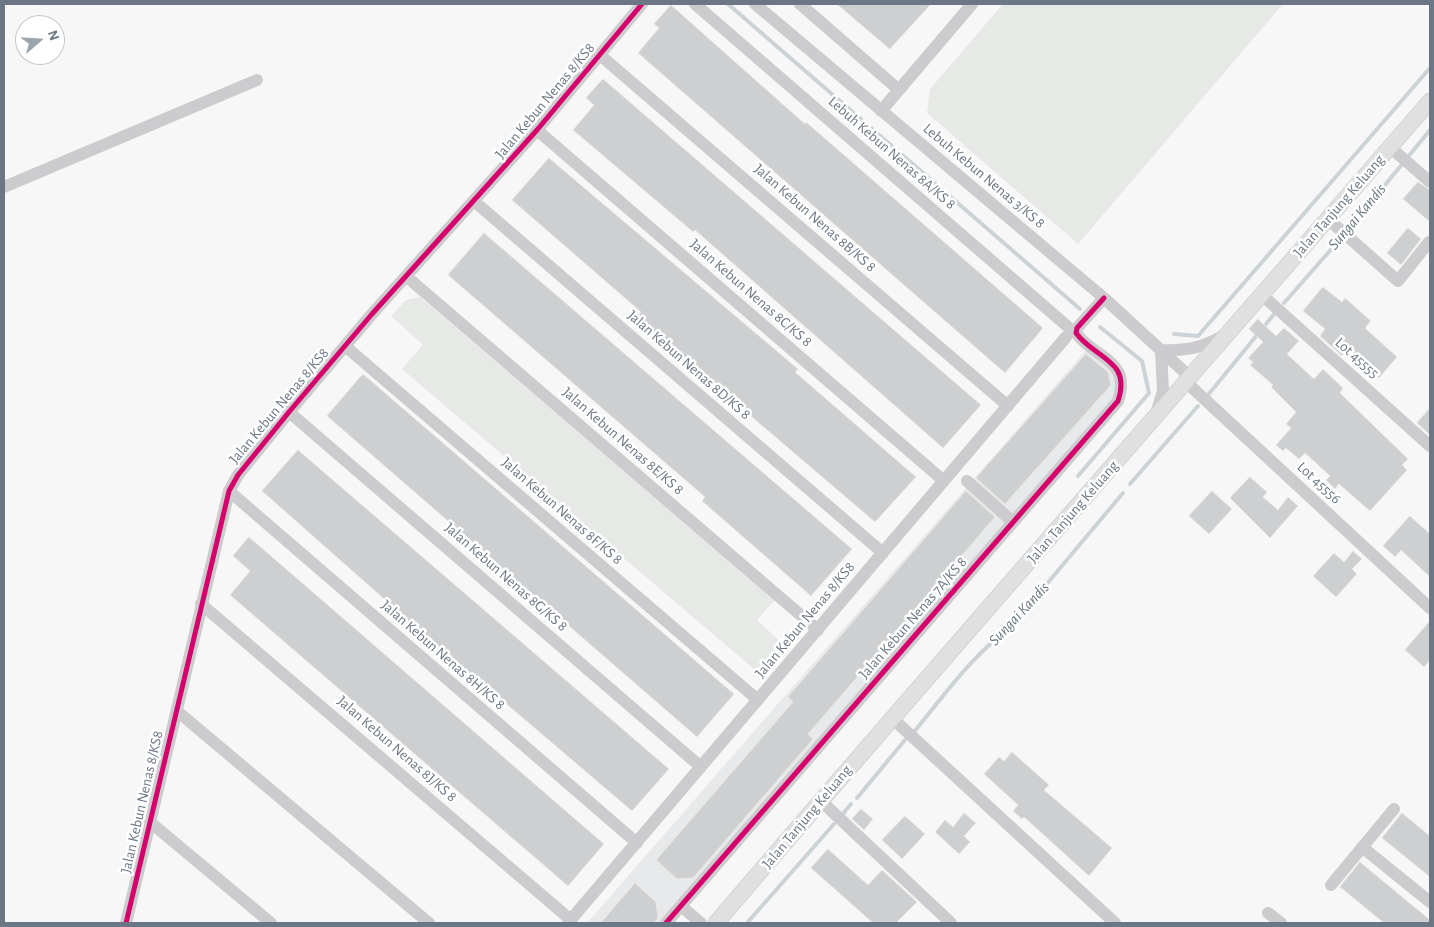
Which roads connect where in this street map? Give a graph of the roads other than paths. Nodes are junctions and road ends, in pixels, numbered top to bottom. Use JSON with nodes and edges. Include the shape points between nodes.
{"nodes":[{"id":1,"x":642,"y":4,"type":"edge"},
{"id":2,"x":695,"y":4,"type":"edge"},
{"id":3,"x":756,"y":4,"type":"edge"},
{"id":4,"x":800,"y":4,"type":"edge"},
{"id":5,"x":969,"y":5,"type":"edge"},
{"id":6,"x":600,"y":55,"type":"junction"},
{"id":7,"x":257,"y":80,"type":"dead end"},
{"id":8,"x":899,"y":90,"type":"junction"},
{"id":9,"x":1430,"y":101,"type":"edge"},
{"id":10,"x":881,"y":111,"type":"junction"},
{"id":11,"x":537,"y":130,"type":"junction"},
{"id":12,"x":1392,"y":149,"type":"junction"},
{"id":13,"x":1430,"y":182,"type":"edge"},
{"id":14,"x":4,"y":187,"type":"edge"},
{"id":15,"x":475,"y":202,"type":"junction"},
{"id":16,"x":1328,"y":219,"type":"junction"},
{"id":17,"x":1429,"y":242,"type":"edge"},
{"id":18,"x":407,"y":277,"type":"junction"},
{"id":19,"x":1262,"y":295,"type":"junction"},
{"id":20,"x":1104,"y":298,"type":"junction"},
{"id":21,"x":1070,"y":331,"type":"junction"},
{"id":22,"x":1230,"y":332,"type":"junction"},
{"id":23,"x":345,"y":346,"type":"junction"},
{"id":24,"x":1161,"y":350,"type":"junction"},
{"id":25,"x":1188,"y":379,"type":"junction"},
{"id":26,"x":1008,"y":406,"type":"junction"},
{"id":27,"x":289,"y":412,"type":"junction"},
{"id":28,"x":1156,"y":416,"type":"junction"},
{"id":29,"x":1430,"y":446,"type":"edge"},
{"id":30,"x":944,"y":481,"type":"junction"},
{"id":31,"x":967,"y":481,"type":"dead end"},
{"id":32,"x":228,"y":491,"type":"junction"},
{"id":33,"x":1013,"y":522,"type":"junction"},
{"id":34,"x":883,"y":553,"type":"junction"},
{"id":35,"x":201,"y":604,"type":"junction"},
{"id":36,"x":1430,"y":608,"type":"edge"},
{"id":37,"x":818,"y":630,"type":"junction"},
{"id":38,"x":758,"y":700,"type":"junction"},
{"id":39,"x":176,"y":711,"type":"junction"},
{"id":40,"x":892,"y":718,"type":"junction"},
{"id":41,"x":701,"y":767,"type":"junction"},
{"id":42,"x":821,"y":801,"type":"junction"},
{"id":43,"x":1394,"y":809,"type":"dead end"},
{"id":44,"x":150,"y":822,"type":"junction"},
{"id":45,"x":636,"y":843,"type":"junction"},
{"id":46,"x":1362,"y":847,"type":"junction"},
{"id":47,"x":1331,"y":885,"type":"dead end"},
{"id":48,"x":1430,"y":902,"type":"edge"},
{"id":49,"x":681,"y":906,"type":"junction"},
{"id":50,"x":1268,"y":913,"type":"dead end"},
{"id":51,"x":569,"y":922,"type":"edge"},
{"id":52,"x":126,"y":923,"type":"edge"},
{"id":53,"x":271,"y":923,"type":"edge"},
{"id":54,"x":429,"y":923,"type":"edge"},
{"id":55,"x":666,"y":923,"type":"edge"},
{"id":56,"x":701,"y":923,"type":"edge"},
{"id":57,"x":716,"y":923,"type":"edge"},
{"id":58,"x":951,"y":923,"type":"edge"},
{"id":59,"x":1115,"y":923,"type":"edge"},
{"id":60,"x":1281,"y":923,"type":"edge"}],
"edges":[{"from":1,"to":6,"type":"street","name":"Jalan Kebun Nenas 8/KS8"},
{"from":2,"to":21,"type":"street","name":"Lebuh Kebun Nenas 8A/KS 8"},
{"from":3,"to":10,"type":"street","name":"Lebuh Kebun Nenas 3/KS 8"},
{"from":4,"to":8,"type":"street"},
{"from":5,"to":8,"type":"street"},
{"from":6,"to":11,"type":"street","name":"Jalan Kebun Nenas 8/KS8"},
{"from":6,"to":26,"type":"street","name":"Jalan Kebun Nenas 8B/KS 8"},
{"from":7,"to":14,"type":"street"},
{"from":8,"to":10,"type":"street"},
{"from":9,"to":12,"type":"main road","name":"Jalan Tanjung Keluang"},
{"from":10,"to":20,"type":"street","name":"Lebuh Kebun Nenas 3/KS 8"},
{"from":11,"to":15,"type":"street","name":"Jalan Kebun Nenas 8/KS8"},
{"from":11,"to":30,"type":"street","name":"Jalan Kebun Nenas 8C/KS 8"},
{"from":12,"to":13,"type":"street"},
{"from":12,"to":16,"type":"main road","name":"Jalan Tanjung Keluang"},
{"from":15,"to":18,"type":"street","name":"Jalan Kebun Nenas 8/KS8"},
{"from":15,"to":34,"type":"street","name":"Jalan Kebun Nenas 8D/KS 8"},
{"from":16,"to":17,"type":"street","via":[[1398,281]]},
{"from":16,"to":19,"type":"main road","name":"Jalan Tanjung Keluang"},
{"from":18,"to":23,"type":"street","name":"Jalan Kebun Nenas 8/KS8"},
{"from":18,"to":37,"type":"street","name":"Jalan Kebun Nenas 8E/KS 8"},
{"from":19,"to":22,"type":"main road","name":"Jalan Tanjung Keluang"},
{"from":19,"to":29,"type":"street","name":"Lot 45555"},
{"from":20,"to":21,"type":"street","name":"Jalan Kebun Nenas 8/KS8"},
{"from":20,"to":24,"type":"street","name":"Lebuh Kebun Nenas 3/KS 8"},
{"from":21,"to":26,"type":"street","name":"Jalan Kebun Nenas 8/KS8"},
{"from":21,"to":33,"type":"street","name":"Jalan Kebun Nenas 7A/KS 8","via":[[1116,366],[1121,376],[1118,401]]},
{"from":22,"to":24,"type":"street","via":[[1195,349]]},
{"from":22,"to":25,"type":"main road","name":"Jalan Tanjung Keluang"},
{"from":23,"to":27,"type":"street","name":"Jalan Kebun Nenas 8/KS8"},
{"from":23,"to":38,"type":"street","name":"Jalan Kebun Nenas 8F/KS 8"},
{"from":24,"to":25,"type":"street","name":"Lebuh Kebun Nenas 3/KS 8"},
{"from":24,"to":28,"type":"street","via":[[1163,391]]},
{"from":25,"to":28,"type":"main road","name":"Jalan Tanjung Keluang"},
{"from":25,"to":36,"type":"street","name":"Lot 45556"},
{"from":26,"to":30,"type":"street","name":"Jalan Kebun Nenas 8/KS8"},
{"from":27,"to":32,"type":"street","name":"Jalan Kebun Nenas 8/KS8"},
{"from":27,"to":41,"type":"street","name":"Jalan Kebun Nenas 8G/KS 8"},
{"from":28,"to":40,"type":"main road","name":"Jalan Tanjung Keluang"},
{"from":30,"to":34,"type":"street","name":"Jalan Kebun Nenas 8/KS8"},
{"from":31,"to":33,"type":"street"},
{"from":32,"to":35,"type":"street","name":"Jalan Kebun Nenas 8/KS8"},
{"from":32,"to":45,"type":"street","name":"Jalan Kebun Nenas 8H/KS 8"},
{"from":33,"to":49,"type":"street","name":"Jalan Kebun Nenas 7A/KS 8"},
{"from":34,"to":37,"type":"street","name":"Jalan Kebun Nenas 8/KS8"},
{"from":35,"to":39,"type":"street","name":"Jalan Kebun Nenas 8/KS8"},
{"from":35,"to":51,"type":"street","name":"Jalan Kebun Nenas 8J/KS 8"},
{"from":37,"to":38,"type":"street","name":"Jalan Kebun Nenas 8/KS8"},
{"from":38,"to":41,"type":"street","name":"Jalan Kebun Nenas 8/KS8"},
{"from":39,"to":44,"type":"street","name":"Jalan Kebun Nenas 8/KS8"},
{"from":39,"to":54,"type":"street"},
{"from":40,"to":42,"type":"main road","name":"Jalan Tanjung Keluang"},
{"from":40,"to":59,"type":"street"},
{"from":41,"to":45,"type":"street","name":"Jalan Kebun Nenas 8/KS8"},
{"from":42,"to":57,"type":"main road","name":"Jalan Tanjung Keluang"},
{"from":42,"to":58,"type":"street"},
{"from":43,"to":46,"type":"street"},
{"from":44,"to":52,"type":"street","name":"Jalan Kebun Nenas 8/KS8"},
{"from":44,"to":53,"type":"street"},
{"from":45,"to":51,"type":"street","name":"Jalan Kebun Nenas 8/KS8"},
{"from":46,"to":47,"type":"street"},
{"from":46,"to":48,"type":"street"},
{"from":49,"to":55,"type":"street","name":"Jalan Kebun Nenas 7A/KS 8"},
{"from":49,"to":56,"type":"street"},
{"from":50,"to":60,"type":"street"}]}
